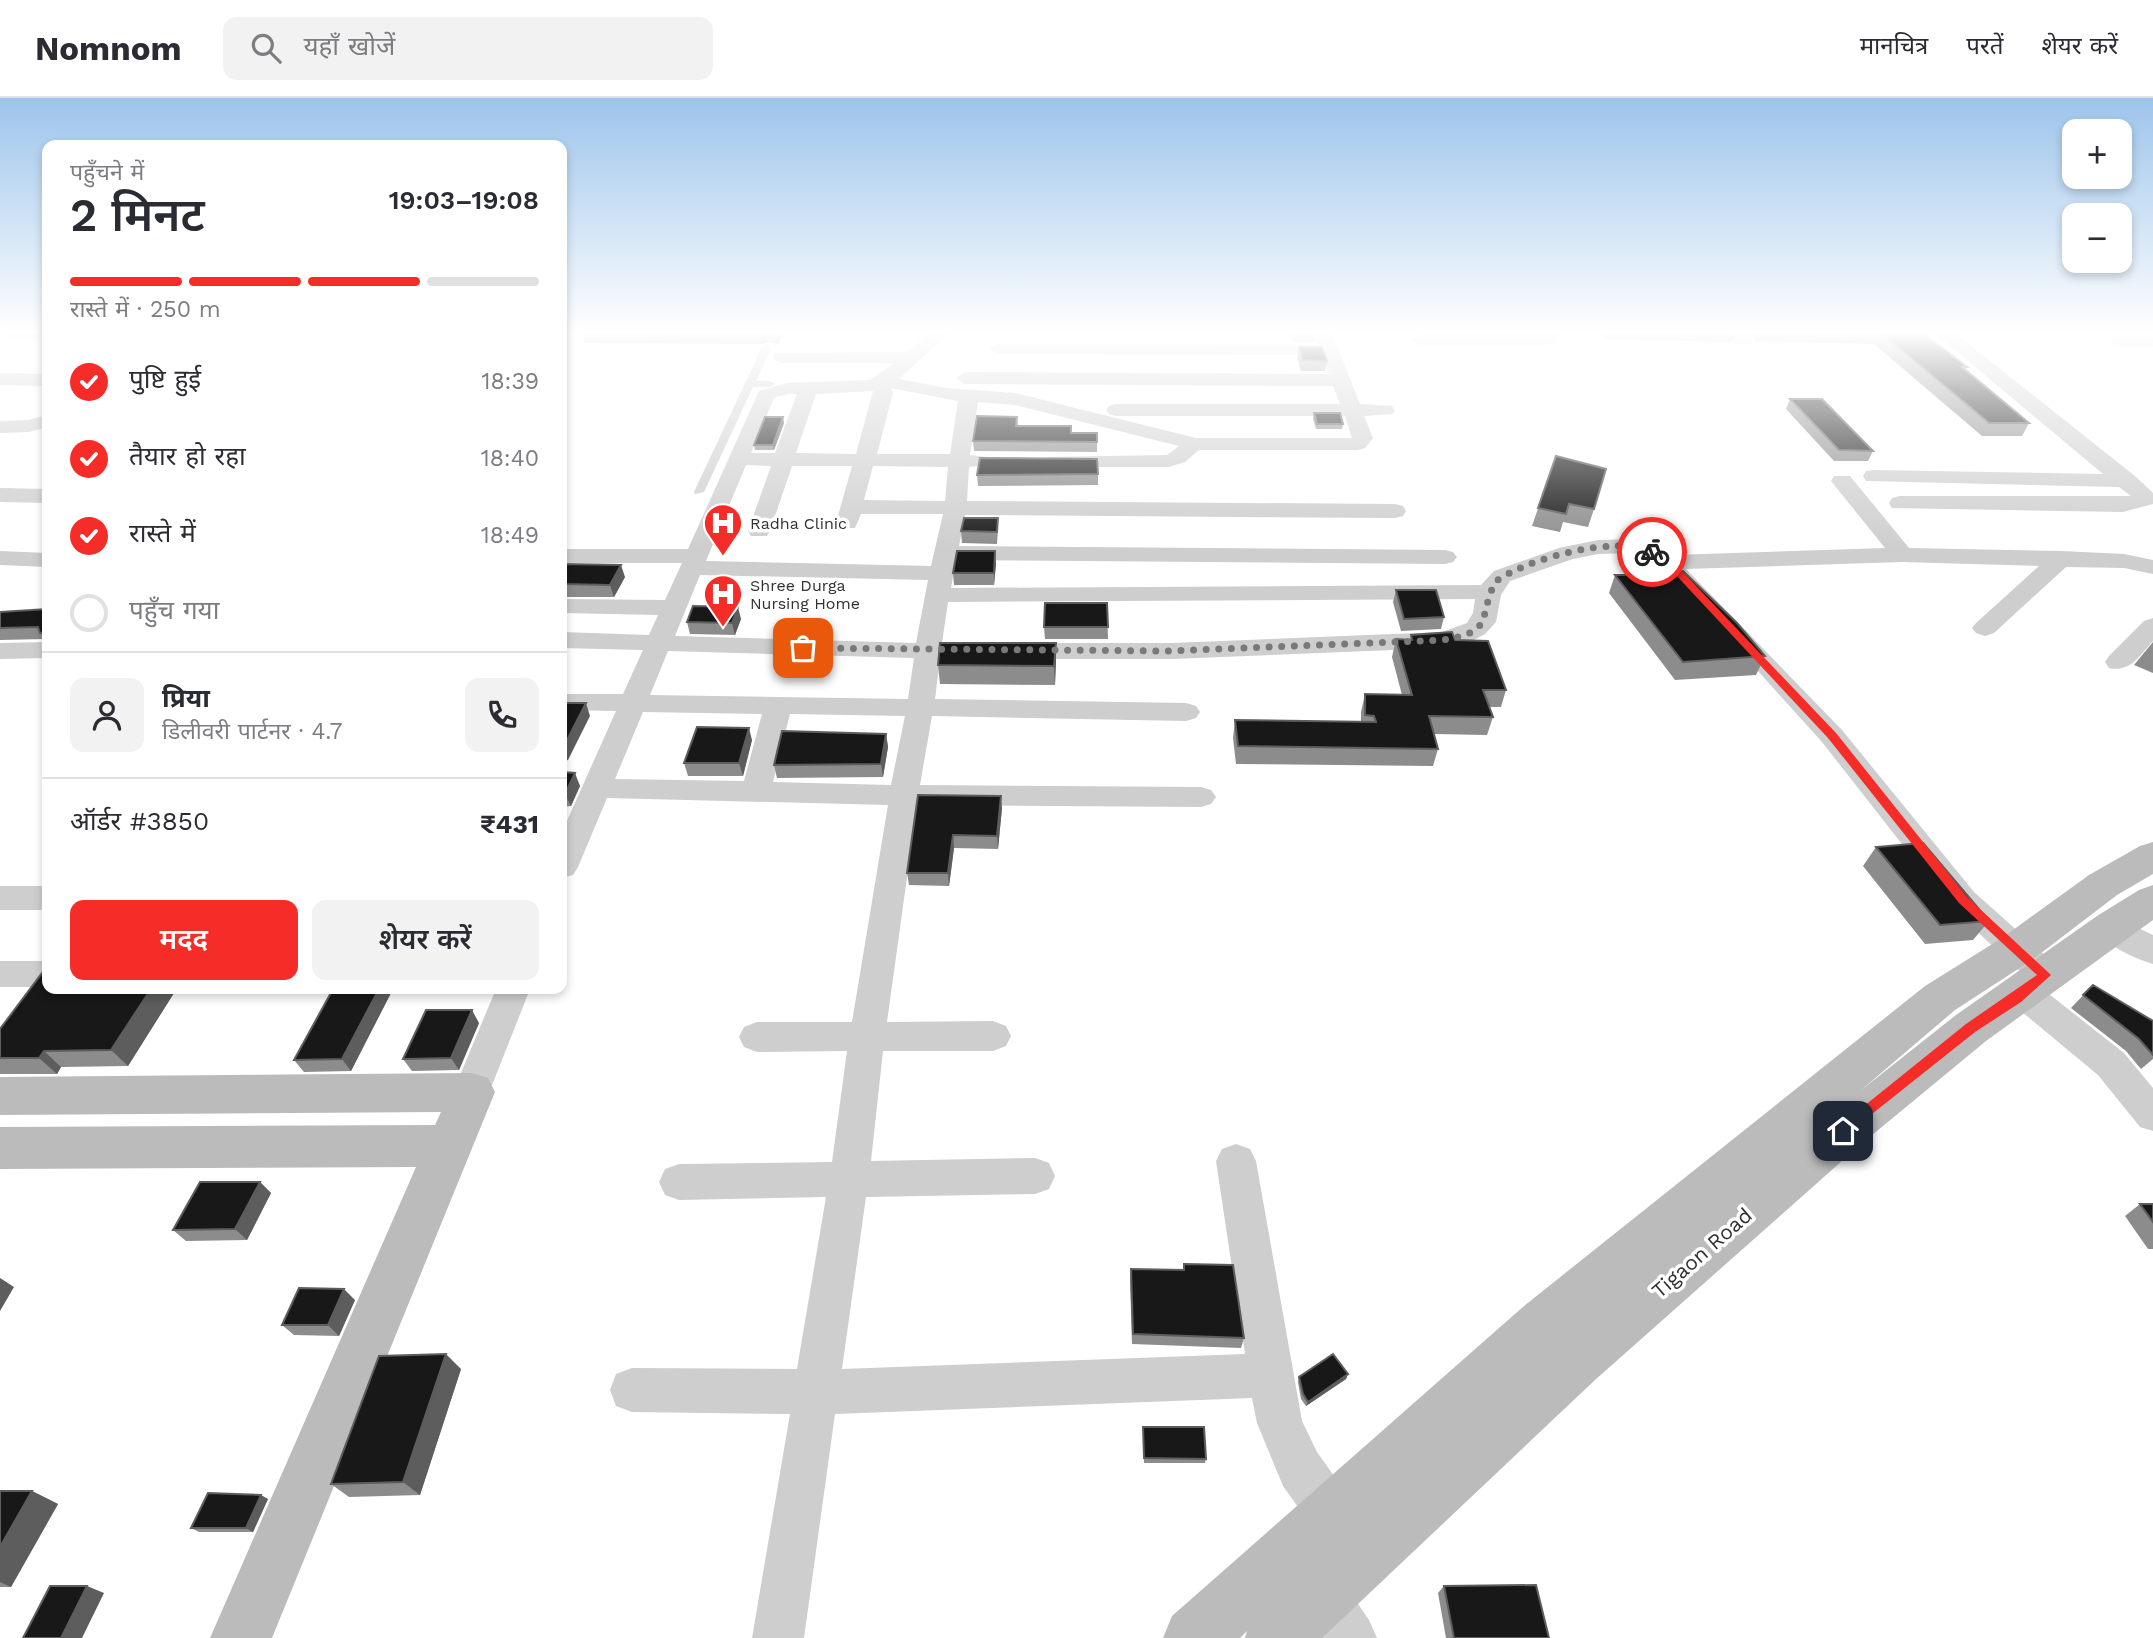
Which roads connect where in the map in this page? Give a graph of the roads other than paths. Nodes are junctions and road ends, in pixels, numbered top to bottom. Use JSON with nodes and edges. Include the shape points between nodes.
{"nodes":[{"id":1,"x":739,"y":406,"type":"edge"},
{"id":2,"x":761,"y":406,"type":"edge"},
{"id":3,"x":802,"y":406,"type":"edge"},
{"id":4,"x":879,"y":406,"type":"edge"},
{"id":5,"x":965,"y":406,"type":"edge"},
{"id":6,"x":1045,"y":406,"type":"edge"},
{"id":7,"x":1350,"y":406,"type":"edge"},
{"id":8,"x":2034,"y":406,"type":"edge"},
{"id":9,"x":1352,"y":410,"type":"junction"},
{"id":10,"x":1385,"y":410,"type":"dead end"},
{"id":11,"x":1072,"y":412,"type":"junction"},
{"id":12,"x":42,"y":422,"type":"edge"},
{"id":13,"x":0,"y":427,"type":"edge"},
{"id":14,"x":1196,"y":444,"type":"junction"},
{"id":15,"x":737,"y":460,"type":"junction"},
{"id":16,"x":784,"y":460,"type":"junction"},
{"id":17,"x":863,"y":460,"type":"junction"},
{"id":18,"x":959,"y":461,"type":"junction"},
{"id":19,"x":1001,"y":461,"type":"edge"},
{"id":20,"x":1029,"y":461,"type":"edge"},
{"id":21,"x":1874,"y":476,"type":"dead end"},
{"id":22,"x":2121,"y":476,"type":"junction"},
{"id":23,"x":2153,"y":480,"type":"edge"},
{"id":24,"x":1842,"y":481,"type":"dead end"},
{"id":25,"x":699,"y":492,"type":"dead end"},
{"id":26,"x":42,"y":494,"type":"edge"},
{"id":27,"x":0,"y":495,"type":"edge"},
{"id":28,"x":1900,"y":503,"type":"dead end"},
{"id":29,"x":955,"y":509,"type":"junction"},
{"id":30,"x":1395,"y":511,"type":"dead end"},
{"id":31,"x":759,"y":531,"type":"dead end"},
{"id":32,"x":1902,"y":555,"type":"junction"},
{"id":33,"x":567,"y":556,"type":"edge"},
{"id":34,"x":1445,"y":557,"type":"dead end"},
{"id":35,"x":0,"y":558,"type":"edge"},
{"id":36,"x":2062,"y":558,"type":"junction"},
{"id":37,"x":42,"y":560,"type":"edge"},
{"id":38,"x":693,"y":562,"type":"junction"},
{"id":39,"x":1667,"y":562,"type":"junction"},
{"id":40,"x":2153,"y":567,"type":"edge"},
{"id":41,"x":943,"y":573,"type":"junction"},
{"id":42,"x":1490,"y":592,"type":"junction"},
{"id":43,"x":567,"y":606,"type":"edge"},
{"id":44,"x":674,"y":608,"type":"junction"},
{"id":45,"x":2153,"y":626,"type":"edge"},
{"id":46,"x":1985,"y":628,"type":"dead end"},
{"id":47,"x":567,"y":640,"type":"edge"},
{"id":48,"x":659,"y":643,"type":"junction"},
{"id":49,"x":929,"y":649,"type":"junction"},
{"id":50,"x":42,"y":650,"type":"edge"},
{"id":51,"x":0,"y":651,"type":"edge"},
{"id":52,"x":2118,"y":662,"type":"dead end"},
{"id":53,"x":567,"y":702,"type":"edge"},
{"id":54,"x":633,"y":702,"type":"junction"},
{"id":55,"x":778,"y":706,"type":"junction"},
{"id":56,"x":920,"y":707,"type":"junction"},
{"id":57,"x":1186,"y":712,"type":"dead end"},
{"id":58,"x":590,"y":778,"type":"junction"},
{"id":59,"x":756,"y":790,"type":"junction"},
{"id":60,"x":904,"y":795,"type":"junction"},
{"id":61,"x":1201,"y":797,"type":"dead end"},
{"id":62,"x":572,"y":815,"type":"edge"},
{"id":63,"x":567,"y":841,"type":"edge"},
{"id":64,"x":2153,"y":856,"type":"edge"},
{"id":65,"x":0,"y":898,"type":"edge"},
{"id":66,"x":42,"y":898,"type":"edge"},
{"id":67,"x":2153,"y":900,"type":"edge"},
{"id":68,"x":2111,"y":927,"type":"junction"},
{"id":69,"x":2153,"y":951,"type":"edge"},
{"id":70,"x":2028,"y":972,"type":"junction"},
{"id":71,"x":0,"y":974,"type":"edge"},
{"id":72,"x":42,"y":974,"type":"edge"},
{"id":73,"x":511,"y":994,"type":"edge"},
{"id":74,"x":993,"y":1036,"type":"dead end"},
{"id":75,"x":757,"y":1037,"type":"dead end"},
{"id":76,"x":867,"y":1038,"type":"junction"},
{"id":77,"x":472,"y":1091,"type":"junction"},
{"id":78,"x":0,"y":1096,"type":"edge"},
{"id":79,"x":2153,"y":1115,"type":"edge"},
{"id":80,"x":449,"y":1146,"type":"junction"},
{"id":81,"x":0,"y":1148,"type":"edge"},
{"id":82,"x":1236,"y":1161,"type":"dead end"},
{"id":83,"x":1035,"y":1176,"type":"dead end"},
{"id":84,"x":849,"y":1179,"type":"junction"},
{"id":85,"x":679,"y":1182,"type":"dead end"},
{"id":86,"x":1270,"y":1375,"type":"junction"},
{"id":87,"x":632,"y":1390,"type":"dead end"},
{"id":88,"x":816,"y":1392,"type":"junction"},
{"id":89,"x":1332,"y":1514,"type":"junction"},
{"id":90,"x":1290,"y":1552,"type":"junction"},
{"id":91,"x":1322,"y":1596,"type":"junction"},
{"id":92,"x":241,"y":1638,"type":"edge"},
{"id":93,"x":778,"y":1638,"type":"edge"},
{"id":94,"x":1194,"y":1638,"type":"edge"},
{"id":95,"x":1276,"y":1638,"type":"edge"},
{"id":96,"x":1352,"y":1638,"type":"edge"}],
"edges":[{"from":1,"to":25,"type":"lane"},
{"from":2,"to":15,"type":"street"},
{"from":3,"to":16,"type":"street"},
{"from":4,"to":17,"type":"street"},
{"from":5,"to":18,"type":"street"},
{"from":6,"to":11,"type":"street"},
{"from":7,"to":9,"type":"street"},
{"from":8,"to":22,"type":"street"},
{"from":9,"to":10,"type":"street"},
{"from":9,"to":11,"type":"street"},
{"from":9,"to":14,"type":"street","via":[[1363,438],[1358,444]]},
{"from":11,"to":14,"type":"street"},
{"from":12,"to":13,"type":"street"},
{"from":14,"to":20,"type":"street","via":[[1169,461]]},
{"from":15,"to":16,"type":"street"},
{"from":15,"to":38,"type":"street"},
{"from":16,"to":17,"type":"street"},
{"from":16,"to":31,"type":"street"},
{"from":17,"to":18,"type":"street"},
{"from":17,"to":29,"type":"street","via":[[850,515]]},
{"from":18,"to":19,"type":"street"},
{"from":18,"to":29,"type":"street"},
{"from":21,"to":22,"type":"street"},
{"from":22,"to":23,"type":"street"},
{"from":22,"to":28,"type":"street","via":[[2147,499],[2123,505]]},
{"from":24,"to":32,"type":"street"},
{"from":26,"to":27,"type":"street"},
{"from":29,"to":30,"type":"street"},
{"from":29,"to":41,"type":"street"},
{"from":32,"to":36,"type":"street"},
{"from":32,"to":39,"type":"street"},
{"from":33,"to":38,"type":"street"},
{"from":34,"to":41,"type":"street"},
{"from":35,"to":37,"type":"street"},
{"from":36,"to":40,"type":"street"},
{"from":36,"to":46,"type":"street"},
{"from":38,"to":41,"type":"street"},
{"from":38,"to":44,"type":"street"},
{"from":39,"to":42,"type":"street","via":[[1636,545],[1598,547],[1516,570],[1495,582]]},
{"from":39,"to":70,"type":"street","via":[[1832,736],[1963,900]]},
{"from":41,"to":42,"type":"street"},
{"from":41,"to":49,"type":"street"},
{"from":42,"to":49,"type":"street","via":[[1480,627],[1471,634],[1443,640],[1171,651]]},
{"from":43,"to":44,"type":"street"},
{"from":44,"to":48,"type":"street"},
{"from":45,"to":52,"type":"street"},
{"from":47,"to":48,"type":"street"},
{"from":48,"to":49,"type":"street"},
{"from":48,"to":54,"type":"street"},
{"from":49,"to":56,"type":"street"},
{"from":50,"to":51,"type":"street"},
{"from":53,"to":54,"type":"street"},
{"from":54,"to":55,"type":"street"},
{"from":54,"to":58,"type":"street"},
{"from":55,"to":56,"type":"street"},
{"from":55,"to":59,"type":"street"},
{"from":56,"to":57,"type":"street"},
{"from":56,"to":60,"type":"street"},
{"from":58,"to":59,"type":"street"},
{"from":58,"to":62,"type":"street"},
{"from":59,"to":60,"type":"street"},
{"from":60,"to":61,"type":"street"},
{"from":60,"to":76,"type":"street"},
{"from":62,"to":63,"type":"street"},
{"from":64,"to":70,"type":"street","via":[[2103,885]]},
{"from":65,"to":66,"type":"street"},
{"from":67,"to":68,"type":"street","name":"Tigaon Road"},
{"from":68,"to":69,"type":"street"},
{"from":68,"to":70,"type":"street","name":"Tigaon Road"},
{"from":70,"to":79,"type":"street"},
{"from":70,"to":89,"type":"street","via":[[1973,975],[1940,998],[1543,1324]]},
{"from":70,"to":91,"type":"street","name":"Tigaon Road","via":[[2016,998],[1971,1028],[1843,1131],[1586,1352]]},
{"from":71,"to":72,"type":"street"},
{"from":73,"to":77,"type":"street"},
{"from":74,"to":76,"type":"street"},
{"from":75,"to":76,"type":"street"},
{"from":76,"to":84,"type":"street"},
{"from":77,"to":78,"type":"street"},
{"from":77,"to":80,"type":"street"},
{"from":80,"to":81,"type":"street"},
{"from":80,"to":92,"type":"street"},
{"from":82,"to":86,"type":"street"},
{"from":83,"to":84,"type":"street"},
{"from":84,"to":85,"type":"street"},
{"from":84,"to":88,"type":"street"},
{"from":86,"to":88,"type":"street"},
{"from":86,"to":89,"type":"street","via":[[1280,1423],[1300,1469]]},
{"from":87,"to":88,"type":"street"},
{"from":88,"to":93,"type":"street"},
{"from":89,"to":90,"type":"street"},
{"from":90,"to":91,"type":"street"},
{"from":90,"to":94,"type":"street"},
{"from":91,"to":95,"type":"street","name":"Tigaon Road"},
{"from":91,"to":96,"type":"street"}]}
